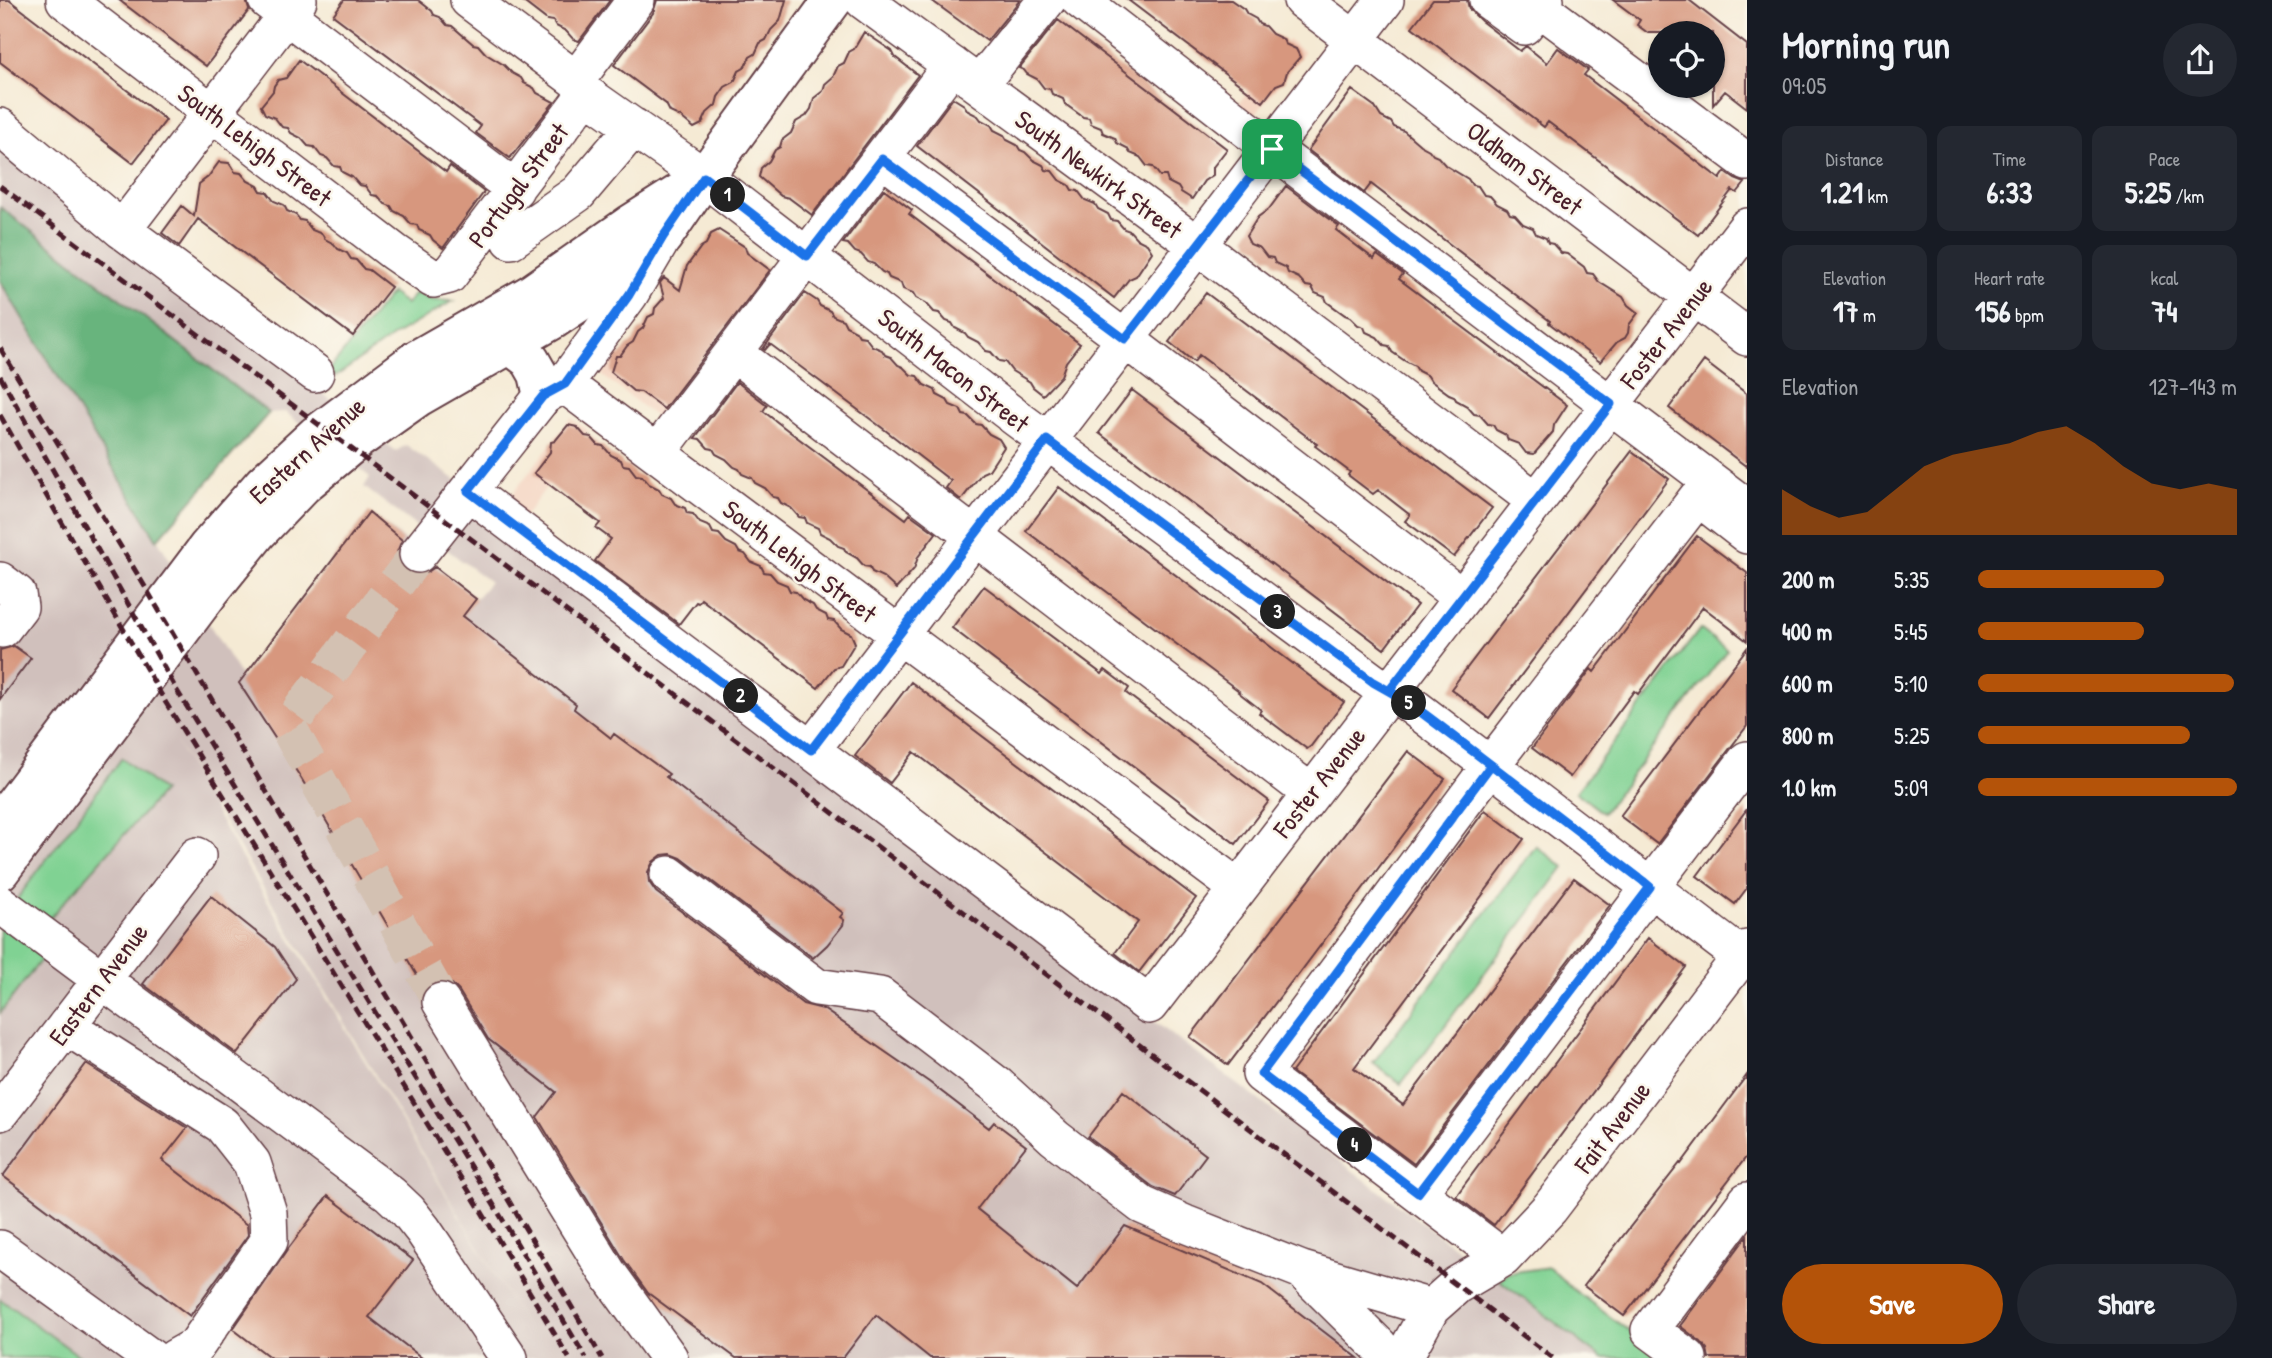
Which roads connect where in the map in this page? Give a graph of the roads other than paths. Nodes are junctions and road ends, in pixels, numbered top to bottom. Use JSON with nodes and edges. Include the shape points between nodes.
{"nodes":[{"id":1,"x":65,"y":0,"type":"edge"},
{"id":2,"x":469,"y":0,"type":"edge"},
{"id":3,"x":635,"y":0,"type":"edge"},
{"id":4,"x":833,"y":0,"type":"edge"},
{"id":5,"x":863,"y":0,"type":"edge"},
{"id":6,"x":1047,"y":0,"type":"edge"},
{"id":7,"x":1080,"y":0,"type":"edge"},
{"id":8,"x":1302,"y":0,"type":"edge"},
{"id":9,"x":1385,"y":0,"type":"edge"},
{"id":10,"x":1488,"y":0,"type":"edge"},
{"id":11,"x":1542,"y":4,"type":"edge"},
{"id":12,"x":284,"y":5,"type":"edge"},
{"id":13,"x":1356,"y":41,"type":"junction"},
{"id":14,"x":965,"y":75,"type":"junction"},
{"id":15,"x":581,"y":87,"type":"junction"},
{"id":16,"x":212,"y":113,"type":"junction"},
{"id":17,"x":0,"y":127,"type":"edge"},
{"id":18,"x":634,"y":127,"type":"junction"},
{"id":19,"x":1272,"y":149,"type":"junction"},
{"id":20,"x":882,"y":159,"type":"junction"},
{"id":21,"x":1747,"y":162,"type":"edge"},
{"id":22,"x":704,"y":177,"type":"junction"},
{"id":23,"x":514,"y":189,"type":"junction"},
{"id":24,"x":1747,"y":227,"type":"edge"},
{"id":25,"x":122,"y":230,"type":"junction"},
{"id":26,"x":663,"y":237,"type":"junction"},
{"id":27,"x":511,"y":240,"type":"dead end"},
{"id":28,"x":1197,"y":246,"type":"junction"},
{"id":29,"x":807,"y":256,"type":"junction"},
{"id":30,"x":449,"y":275,"type":"joint"},
{"id":31,"x":1695,"y":297,"type":"junction"},
{"id":32,"x":1747,"y":337,"type":"edge"},
{"id":33,"x":1125,"y":339,"type":"junction"},
{"id":34,"x":509,"y":344,"type":"junction"},
{"id":35,"x":734,"y":353,"type":"junction"},
{"id":36,"x":315,"y":373,"type":"dead end"},
{"id":37,"x":554,"y":390,"type":"junction"},
{"id":38,"x":1611,"y":404,"type":"junction"},
{"id":39,"x":1047,"y":440,"type":"junction"},
{"id":40,"x":657,"y":453,"type":"junction"},
{"id":41,"x":468,"y":491,"type":"junction"},
{"id":42,"x":1535,"y":500,"type":"junction"},
{"id":43,"x":1747,"y":509,"type":"edge"},
{"id":44,"x":974,"y":535,"type":"junction"},
{"id":45,"x":1747,"y":535,"type":"edge"},
{"id":46,"x":418,"y":554,"type":"tunnel mouth"},
{"id":47,"x":0,"y":581,"type":"edge"},
{"id":48,"x":1461,"y":597,"type":"junction"},
{"id":49,"x":2,"y":629,"type":"dead end"},
{"id":50,"x":898,"y":634,"type":"junction"},
{"id":51,"x":1389,"y":691,"type":"junction"},
{"id":52,"x":811,"y":750,"type":"junction"},
{"id":53,"x":1747,"y":761,"type":"edge"},
{"id":54,"x":1491,"y":765,"type":"junction"},
{"id":55,"x":1311,"y":793,"type":"junction"},
{"id":56,"x":0,"y":823,"type":"edge"},
{"id":57,"x":197,"y":856,"type":"dead end"},
{"id":58,"x":0,"y":871,"type":"edge"},
{"id":59,"x":669,"y":875,"type":"dead end"},
{"id":60,"x":1650,"y":887,"type":"junction"},
{"id":61,"x":1238,"y":888,"type":"junction"},
{"id":62,"x":0,"y":904,"type":"edge"},
{"id":63,"x":1745,"y":956,"type":"edge"},
{"id":64,"x":101,"y":980,"type":"junction"},
{"id":65,"x":441,"y":1002,"type":"tunnel mouth"},
{"id":66,"x":66,"y":1026,"type":"junction"},
{"id":67,"x":0,"y":1112,"type":"edge"},
{"id":68,"x":1418,"y":1193,"type":"junction"},
{"id":69,"x":1747,"y":1201,"type":"edge"},
{"id":70,"x":0,"y":1249,"type":"edge"},
{"id":71,"x":1503,"y":1258,"type":"junction"},
{"id":72,"x":1302,"y":1270,"type":"junction"},
{"id":73,"x":1444,"y":1297,"type":"junction"},
{"id":74,"x":152,"y":1358,"type":"edge"},
{"id":75,"x":175,"y":1358,"type":"edge"},
{"id":76,"x":509,"y":1358,"type":"edge"},
{"id":77,"x":669,"y":1358,"type":"edge"},
{"id":78,"x":1388,"y":1358,"type":"edge"},
{"id":79,"x":1403,"y":1358,"type":"edge"},
{"id":80,"x":1688,"y":1358,"type":"edge"}],
"edges":[{"from":1,"to":16,"type":"street","name":"South Lehigh Street"},
{"from":2,"to":15,"type":"street","name":"South Macon Street"},
{"from":3,"to":15,"type":"street","name":"Portugal Street"},
{"from":4,"to":22,"type":"main road","name":"Eastern Avenue"},
{"from":5,"to":14,"type":"street","name":"South Newkirk Street"},
{"from":6,"to":14,"type":"street"},
{"from":7,"to":19,"type":"street"},
{"from":8,"to":13,"type":"street","name":"Oldham Street"},
{"from":9,"to":13,"type":"street"},
{"from":10,"to":11,"type":"street","via":[[1524,26]]},
{"from":11,"to":21,"type":"street"},
{"from":12,"to":16,"type":"street"},
{"from":12,"to":23,"type":"street"},
{"from":13,"to":19,"type":"street"},
{"from":13,"to":31,"type":"street","name":"Oldham Street"},
{"from":14,"to":20,"type":"street"},
{"from":14,"to":28,"type":"street","name":"South Newkirk Street"},
{"from":15,"to":18,"type":"street","name":"South Macon Street"},
{"from":15,"to":23,"type":"street","name":"Portugal Street"},
{"from":16,"to":25,"type":"street"},
{"from":16,"to":30,"type":"street","name":"South Lehigh Street","via":[[433,279]]},
{"from":17,"to":25,"type":"street"},
{"from":18,"to":22,"type":"street","name":"South Macon Street"},
{"from":18,"to":27,"type":"street","via":[[578,193]]},
{"from":19,"to":28,"type":"street"},
{"from":19,"to":38,"type":"street"},
{"from":20,"to":29,"type":"street"},
{"from":20,"to":33,"type":"street"},
{"from":22,"to":26,"type":"main road","name":"Eastern Avenue"},
{"from":22,"to":29,"type":"street","name":"South Macon Street"},
{"from":22,"to":56,"type":"main road","name":"Eastern Avenue","via":[[531,294],[416,360],[316,435],[208,547]]},
{"from":23,"to":30,"type":"street","name":"Portugal Street"},
{"from":24,"to":31,"type":"street","name":"Foster Avenue"},
{"from":25,"to":36,"type":"street"},
{"from":26,"to":34,"type":"main road","name":"Eastern Avenue","via":[[599,289]]},
{"from":26,"to":37,"type":"street","name":"Eastern Avenue","via":[[629,295]]},
{"from":28,"to":33,"type":"street"},
{"from":28,"to":42,"type":"street","name":"South Newkirk Street"},
{"from":29,"to":35,"type":"street"},
{"from":29,"to":39,"type":"street","name":"South Macon Street"},
{"from":31,"to":32,"type":"street","name":"Oldham Street"},
{"from":31,"to":38,"type":"street","name":"Foster Avenue"},
{"from":33,"to":39,"type":"street"},
{"from":33,"to":48,"type":"street"},
{"from":34,"to":37,"type":"main road","via":[[530,360],[539,386]]},
{"from":34,"to":58,"type":"main road","name":"Eastern Avenue","via":[[418,397],[303,485],[211,590]]},
{"from":35,"to":40,"type":"street"},
{"from":35,"to":44,"type":"street"},
{"from":37,"to":40,"type":"street","name":"South Lehigh Street"},
{"from":37,"to":41,"type":"street","name":"Eastern Avenue"},
{"from":38,"to":42,"type":"street","name":"Foster Avenue"},
{"from":38,"to":43,"type":"street"},
{"from":39,"to":44,"type":"street"},
{"from":39,"to":51,"type":"street","name":"South Macon Street"},
{"from":40,"to":50,"type":"street","name":"South Lehigh Street"},
{"from":41,"to":46,"type":"street","name":"Eastern Avenue"},
{"from":41,"to":52,"type":"street"},
{"from":42,"to":48,"type":"street","name":"Foster Avenue"},
{"from":44,"to":50,"type":"street"},
{"from":44,"to":55,"type":"street"},
{"from":45,"to":54,"type":"street","via":[[1698,498]]},
{"from":47,"to":49,"type":"street","via":[[17,594],[19,607]]},
{"from":48,"to":51,"type":"street","name":"Foster Avenue"},
{"from":50,"to":52,"type":"street"},
{"from":50,"to":61,"type":"street","name":"South Lehigh Street"},
{"from":51,"to":54,"type":"street","name":"South Macon Street"},
{"from":51,"to":55,"type":"street","name":"Foster Avenue"},
{"from":52,"to":61,"type":"street","name":"Foster Avenue","via":[[1149,1005]]},
{"from":53,"to":60,"type":"street"},
{"from":54,"to":60,"type":"street","name":"South Macon Street"},
{"from":54,"to":68,"type":"street","via":[[1261,1074]]},
{"from":55,"to":61,"type":"street","name":"Foster Avenue"},
{"from":57,"to":64,"type":"street","name":"Eastern Avenue"},
{"from":59,"to":72,"type":"street","via":[[816,987],[880,996],[1142,1205]]},
{"from":60,"to":63,"type":"street","name":"South Macon Street"},
{"from":60,"to":68,"type":"street"},
{"from":62,"to":64,"type":"street"},
{"from":63,"to":71,"type":"street","name":"Fait Avenue","via":[[1550,1208]]},
{"from":64,"to":66,"type":"street","name":"Eastern Avenue"},
{"from":64,"to":76,"type":"street","via":[[390,1194],[408,1211]]},
{"from":65,"to":77,"type":"street","via":[[607,1272]]},
{"from":66,"to":67,"type":"street","name":"Eastern Avenue"},
{"from":66,"to":75,"type":"street","via":[[222,1125],[252,1163],[268,1213],[269,1241],[196,1346]]},
{"from":68,"to":71,"type":"street"},
{"from":69,"to":80,"type":"street","via":[[1650,1330]]},
{"from":70,"to":74,"type":"street"},
{"from":71,"to":73,"type":"street","name":"Fait Avenue"},
{"from":72,"to":73,"type":"street"},
{"from":72,"to":78,"type":"street"},
{"from":73,"to":79,"type":"street"}]}
